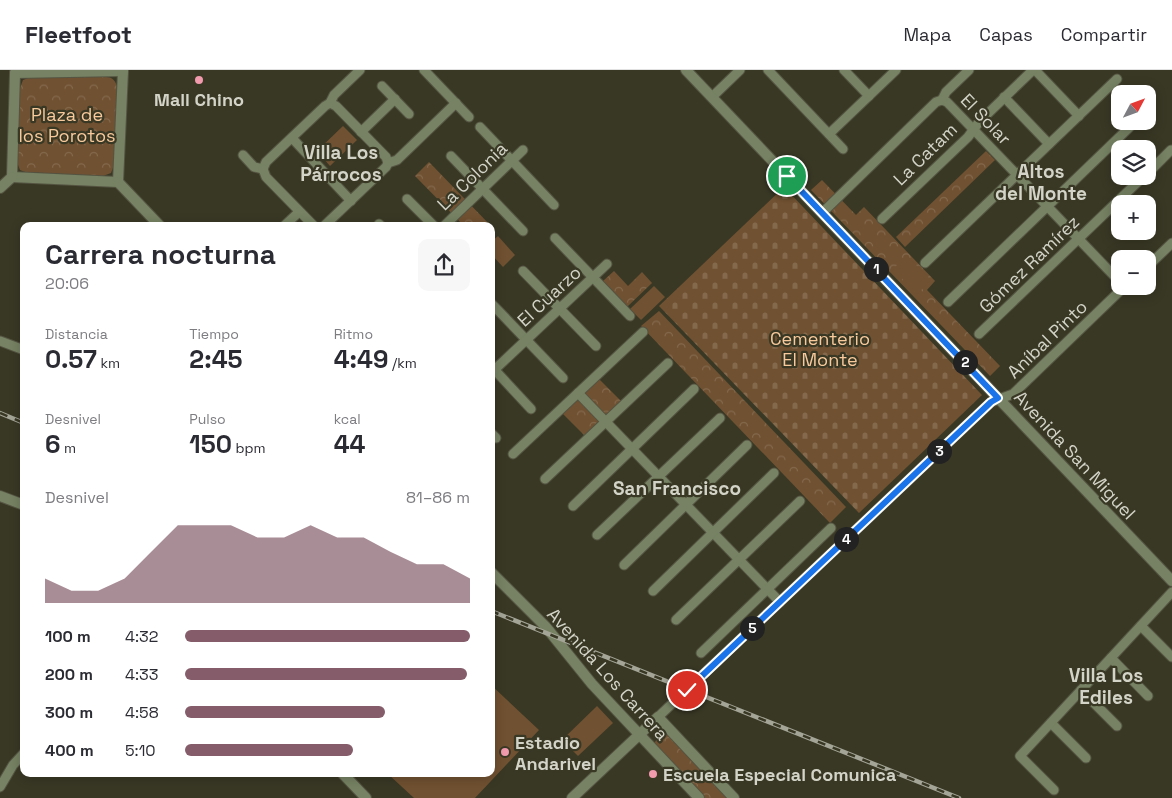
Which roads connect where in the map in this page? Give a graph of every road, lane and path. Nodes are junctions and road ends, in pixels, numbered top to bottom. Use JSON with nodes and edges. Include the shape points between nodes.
{"nodes":[{"id":1,"x":123,"y":70,"type":"edge"},
{"id":2,"x":360,"y":70,"type":"edge"},
{"id":3,"x":424,"y":70,"type":"edge"},
{"id":4,"x":686,"y":70,"type":"edge"},
{"id":5,"x":740,"y":70,"type":"edge"},
{"id":6,"x":768,"y":70,"type":"edge"},
{"id":7,"x":844,"y":70,"type":"edge"},
{"id":8,"x":896,"y":70,"type":"edge"},
{"id":9,"x":969,"y":70,"type":"edge"},
{"id":10,"x":1034,"y":70,"type":"edge"},
{"id":11,"x":13,"y":72,"type":"edge"},
{"id":12,"x":1117,"y":79,"type":"dead end"},
{"id":13,"x":382,"y":86,"type":"dead end"},
{"id":14,"x":869,"y":96,"type":"junction"},
{"id":15,"x":712,"y":97,"type":"junction"},
{"id":16,"x":1004,"y":97,"type":"junction"},
{"id":17,"x":395,"y":99,"type":"junction"},
{"id":18,"x":942,"y":100,"type":"junction"},
{"id":19,"x":330,"y":103,"type":"junction"},
{"id":20,"x":456,"y":103,"type":"junction"},
{"id":21,"x":409,"y":114,"type":"dead end"},
{"id":22,"x":1079,"y":116,"type":"junction"},
{"id":23,"x":469,"y":117,"type":"dead end"},
{"id":24,"x":480,"y":127,"type":"dead end"},
{"id":25,"x":973,"y":130,"type":"junction"},
{"id":26,"x":1127,"y":130,"type":"edge"},
{"id":27,"x":361,"y":132,"type":"junction"},
{"id":28,"x":829,"y":134,"type":"junction"},
{"id":29,"x":292,"y":138,"type":"junction"},
{"id":30,"x":1049,"y":144,"type":"junction"},
{"id":31,"x":843,"y":149,"type":"dead end"},
{"id":32,"x":523,"y":150,"type":"dead end"},
{"id":33,"x":1172,"y":150,"type":"edge"},
{"id":34,"x":243,"y":155,"type":"dead end"},
{"id":35,"x":452,"y":156,"type":"dead end"},
{"id":36,"x":512,"y":161,"type":"junction"},
{"id":37,"x":388,"y":163,"type":"junction"},
{"id":38,"x":1156,"y":165,"type":"edge"},
{"id":39,"x":263,"y":169,"type":"junction"},
{"id":40,"x":1017,"y":175,"type":"junction"},
{"id":41,"x":12,"y":177,"type":"junction"},
{"id":42,"x":118,"y":182,"type":"junction"},
{"id":43,"x":1135,"y":185,"type":"edge"},
{"id":44,"x":0,"y":188,"type":"edge"},
{"id":45,"x":483,"y":189,"type":"junction"},
{"id":46,"x":407,"y":199,"type":"dead end"},
{"id":47,"x":351,"y":200,"type":"junction"},
{"id":48,"x":554,"y":205,"type":"dead end"},
{"id":49,"x":1047,"y":207,"type":"junction"},
{"id":50,"x":299,"y":212,"type":"junction"},
{"id":51,"x":822,"y":213,"type":"junction"},
{"id":52,"x":882,"y":219,"type":"dead end"},
{"id":53,"x":156,"y":222,"type":"edge"},
{"id":54,"x":288,"y":222,"type":"edge"},
{"id":55,"x":310,"y":222,"type":"edge"},
{"id":56,"x":328,"y":222,"type":"edge"},
{"id":57,"x":430,"y":222,"type":"edge"},
{"id":58,"x":448,"y":222,"type":"edge"},
{"id":59,"x":523,"y":231,"type":"dead end"},
{"id":60,"x":555,"y":238,"type":"dead end"},
{"id":61,"x":1078,"y":239,"type":"junction"},
{"id":62,"x":1172,"y":243,"type":"edge"},
{"id":63,"x":1156,"y":258,"type":"edge"},
{"id":64,"x":925,"y":263,"type":"dead end"},
{"id":65,"x":607,"y":264,"type":"dead end"},
{"id":66,"x":523,"y":271,"type":"dead end"},
{"id":67,"x":1111,"y":273,"type":"edge"},
{"id":68,"x":593,"y":278,"type":"junction"},
{"id":69,"x":1115,"y":295,"type":"edge"},
{"id":70,"x":948,"y":302,"type":"dead end"},
{"id":71,"x":495,"y":307,"type":"edge"},
{"id":72,"x":560,"y":308,"type":"junction"},
{"id":73,"x":630,"y":316,"type":"dead end"},
{"id":74,"x":642,"y":332,"type":"dead end"},
{"id":75,"x":979,"y":334,"type":"dead end"},
{"id":76,"x":0,"y":340,"type":"edge"},
{"id":77,"x":526,"y":340,"type":"junction"},
{"id":78,"x":596,"y":346,"type":"dead end"},
{"id":79,"x":20,"y":348,"type":"edge"},
{"id":80,"x":668,"y":363,"type":"dead end"},
{"id":81,"x":495,"y":367,"type":"edge"},
{"id":82,"x":495,"y":373,"type":"edge"},
{"id":83,"x":563,"y":378,"type":"dead end"},
{"id":84,"x":694,"y":389,"type":"dead end"},
{"id":85,"x":578,"y":393,"type":"junction"},
{"id":86,"x":998,"y":398,"type":"junction"},
{"id":87,"x":531,"y":409,"type":"dead end"},
{"id":88,"x":720,"y":418,"type":"dead end"},
{"id":89,"x":606,"y":422,"type":"junction"},
{"id":90,"x":747,"y":445,"type":"dead end"},
{"id":91,"x":632,"y":449,"type":"junction"},
{"id":92,"x":513,"y":454,"type":"dead end"},
{"id":93,"x":774,"y":473,"type":"dead end"},
{"id":94,"x":658,"y":477,"type":"junction"},
{"id":95,"x":545,"y":480,"type":"dead end"},
{"id":96,"x":0,"y":496,"type":"edge"},
{"id":97,"x":800,"y":501,"type":"dead end"},
{"id":98,"x":20,"y":504,"type":"edge"},
{"id":99,"x":685,"y":505,"type":"junction"},
{"id":100,"x":573,"y":506,"type":"dead end"},
{"id":101,"x":831,"y":528,"type":"dead end"},
{"id":102,"x":712,"y":533,"type":"junction"},
{"id":103,"x":597,"y":535,"type":"dead end"},
{"id":104,"x":738,"y":560,"type":"junction"},
{"id":105,"x":624,"y":565,"type":"dead end"},
{"id":106,"x":495,"y":576,"type":"edge"},
{"id":107,"x":1172,"y":581,"type":"edge"},
{"id":108,"x":767,"y":589,"type":"junction"},
{"id":109,"x":653,"y":591,"type":"dead end"},
{"id":110,"x":1172,"y":592,"type":"edge"},
{"id":111,"x":780,"y":602,"type":"junction"},
{"id":112,"x":676,"y":620,"type":"dead end"},
{"id":113,"x":1141,"y":626,"type":"junction"},
{"id":114,"x":701,"y":654,"type":"dead end"},
{"id":115,"x":1172,"y":657,"type":"edge"},
{"id":116,"x":1111,"y":658,"type":"junction"},
{"id":117,"x":1081,"y":690,"type":"junction"},
{"id":118,"x":1148,"y":696,"type":"dead end"},
{"id":119,"x":658,"y":717,"type":"junction"},
{"id":120,"x":1051,"y":723,"type":"junction"},
{"id":121,"x":1117,"y":726,"type":"dead end"},
{"id":122,"x":639,"y":735,"type":"junction"},
{"id":123,"x":20,"y":758,"type":"edge"},
{"id":124,"x":1086,"y":758,"type":"dead end"},
{"id":125,"x":346,"y":777,"type":"edge"},
{"id":126,"x":0,"y":788,"type":"edge"},
{"id":127,"x":1054,"y":790,"type":"dead end"},
{"id":128,"x":366,"y":798,"type":"edge"},
{"id":129,"x":572,"y":798,"type":"edge"},
{"id":130,"x":699,"y":798,"type":"edge"},
{"id":131,"x":734,"y":798,"type":"edge"}],
"edges":[{"from":1,"to":11,"type":"street"},
{"from":1,"to":42,"type":"street"},
{"from":2,"to":19,"type":"street"},
{"from":3,"to":20,"type":"street"},
{"from":4,"to":15,"type":"street","name":"Avenida San Miguel"},
{"from":5,"to":15,"type":"street"},
{"from":6,"to":28,"type":"street"},
{"from":7,"to":14,"type":"street"},
{"from":8,"to":14,"type":"street"},
{"from":9,"to":18,"type":"street"},
{"from":10,"to":16,"type":"street","name":"La Catam"},
{"from":10,"to":22,"type":"street"},
{"from":11,"to":41,"type":"street"},
{"from":12,"to":22,"type":"street"},
{"from":13,"to":17,"type":"street"},
{"from":14,"to":28,"type":"street"},
{"from":15,"to":51,"type":"street","name":"Avenida San Miguel"},
{"from":16,"to":25,"type":"street","name":"La Catam"},
{"from":16,"to":30,"type":"street"},
{"from":17,"to":21,"type":"street"},
{"from":17,"to":27,"type":"street"},
{"from":18,"to":25,"type":"street","name":"El Solar"},
{"from":18,"to":51,"type":"street","name":"El Solar","via":[[936,102]]},
{"from":19,"to":27,"type":"street"},
{"from":19,"to":29,"type":"street"},
{"from":20,"to":23,"type":"street"},
{"from":20,"to":37,"type":"street","via":[[397,160]]},
{"from":22,"to":30,"type":"street"},
{"from":24,"to":36,"type":"street"},
{"from":25,"to":40,"type":"street","name":"El Solar"},
{"from":25,"to":52,"type":"street","name":"La Catam"},
{"from":26,"to":49,"type":"street"},
{"from":27,"to":37,"type":"street"},
{"from":28,"to":31,"type":"street"},
{"from":29,"to":39,"type":"street","via":[[266,162]]},
{"from":29,"to":47,"type":"street"},
{"from":30,"to":40,"type":"street"},
{"from":32,"to":36,"type":"street","name":"La Colonia"},
{"from":33,"to":38,"type":"street"},
{"from":34,"to":39,"type":"street","via":[[254,166]]},
{"from":35,"to":45,"type":"street"},
{"from":36,"to":45,"type":"street","name":"La Colonia"},
{"from":36,"to":48,"type":"street"},
{"from":37,"to":47,"type":"street"},
{"from":39,"to":50,"type":"street","via":[[266,177]]},
{"from":40,"to":49,"type":"street","name":"El Solar"},
{"from":40,"to":64,"type":"street"},
{"from":41,"to":42,"type":"street"},
{"from":41,"to":44,"type":"street"},
{"from":42,"to":53,"type":"street"},
{"from":43,"to":61,"type":"street","name":"Gómez Ramírez"},
{"from":45,"to":58,"type":"street","name":"La Colonia"},
{"from":45,"to":59,"type":"street"},
{"from":46,"to":57,"type":"street"},
{"from":47,"to":56,"type":"street"},
{"from":49,"to":61,"type":"street","name":"El Solar"},
{"from":49,"to":70,"type":"street"},
{"from":50,"to":54,"type":"street"},
{"from":50,"to":55,"type":"street"},
{"from":51,"to":86,"type":"street","name":"Avenida San Miguel"},
{"from":60,"to":68,"type":"street"},
{"from":61,"to":67,"type":"street","name":"El Solar"},
{"from":61,"to":75,"type":"street","name":"Gómez Ramírez"},
{"from":62,"to":63,"type":"street"},
{"from":65,"to":68,"type":"street","name":"El Cuarzo"},
{"from":66,"to":72,"type":"street"},
{"from":68,"to":72,"type":"street","name":"El Cuarzo"},
{"from":68,"to":73,"type":"street"},
{"from":69,"to":86,"type":"street","name":"Aníbal Pinto","via":[[1013,394]]},
{"from":71,"to":77,"type":"street"},
{"from":72,"to":77,"type":"street","name":"El Cuarzo"},
{"from":72,"to":78,"type":"street"},
{"from":74,"to":85,"type":"street"},
{"from":76,"to":79,"type":"street"},
{"from":77,"to":81,"type":"street","name":"El Cuarzo"},
{"from":77,"to":83,"type":"street"},
{"from":80,"to":89,"type":"street"},
{"from":82,"to":87,"type":"street"},
{"from":84,"to":91,"type":"street"},
{"from":85,"to":89,"type":"street"},
{"from":85,"to":92,"type":"street"},
{"from":86,"to":107,"type":"street","name":"Avenida San Miguel"},
{"from":86,"to":111,"type":"street","name":"Aníbal Pinto"},
{"from":88,"to":94,"type":"street"},
{"from":89,"to":91,"type":"street"},
{"from":89,"to":95,"type":"street"},
{"from":90,"to":99,"type":"street"},
{"from":91,"to":94,"type":"street"},
{"from":91,"to":100,"type":"street"},
{"from":93,"to":102,"type":"street"},
{"from":94,"to":99,"type":"street"},
{"from":94,"to":103,"type":"street"},
{"from":96,"to":98,"type":"street"},
{"from":97,"to":104,"type":"street"},
{"from":99,"to":102,"type":"street"},
{"from":99,"to":105,"type":"street"},
{"from":101,"to":108,"type":"street"},
{"from":102,"to":104,"type":"street"},
{"from":102,"to":109,"type":"street"},
{"from":104,"to":108,"type":"street"},
{"from":104,"to":112,"type":"street"},
{"from":106,"to":122,"type":"street","name":"Avenida Los Carrera","via":[[546,627]]},
{"from":108,"to":111,"type":"street"},
{"from":108,"to":114,"type":"street"},
{"from":110,"to":113,"type":"street"},
{"from":111,"to":119,"type":"street","name":"Aníbal Pinto"},
{"from":113,"to":115,"type":"street"},
{"from":113,"to":116,"type":"street"},
{"from":116,"to":117,"type":"street"},
{"from":116,"to":118,"type":"street"},
{"from":117,"to":120,"type":"street"},
{"from":117,"to":121,"type":"street"},
{"from":119,"to":122,"type":"street","name":"Aníbal Pinto"},
{"from":119,"to":131,"type":"street","name":"Avenida Los Carrera"},
{"from":120,"to":124,"type":"street"},
{"from":120,"to":127,"type":"street","via":[[1020,756]]},
{"from":122,"to":129,"type":"street","name":"Aníbal Pinto"},
{"from":122,"to":130,"type":"street","name":"Avenida Los Carrera"},
{"from":123,"to":126,"type":"street"},
{"from":125,"to":128,"type":"street"}]}
